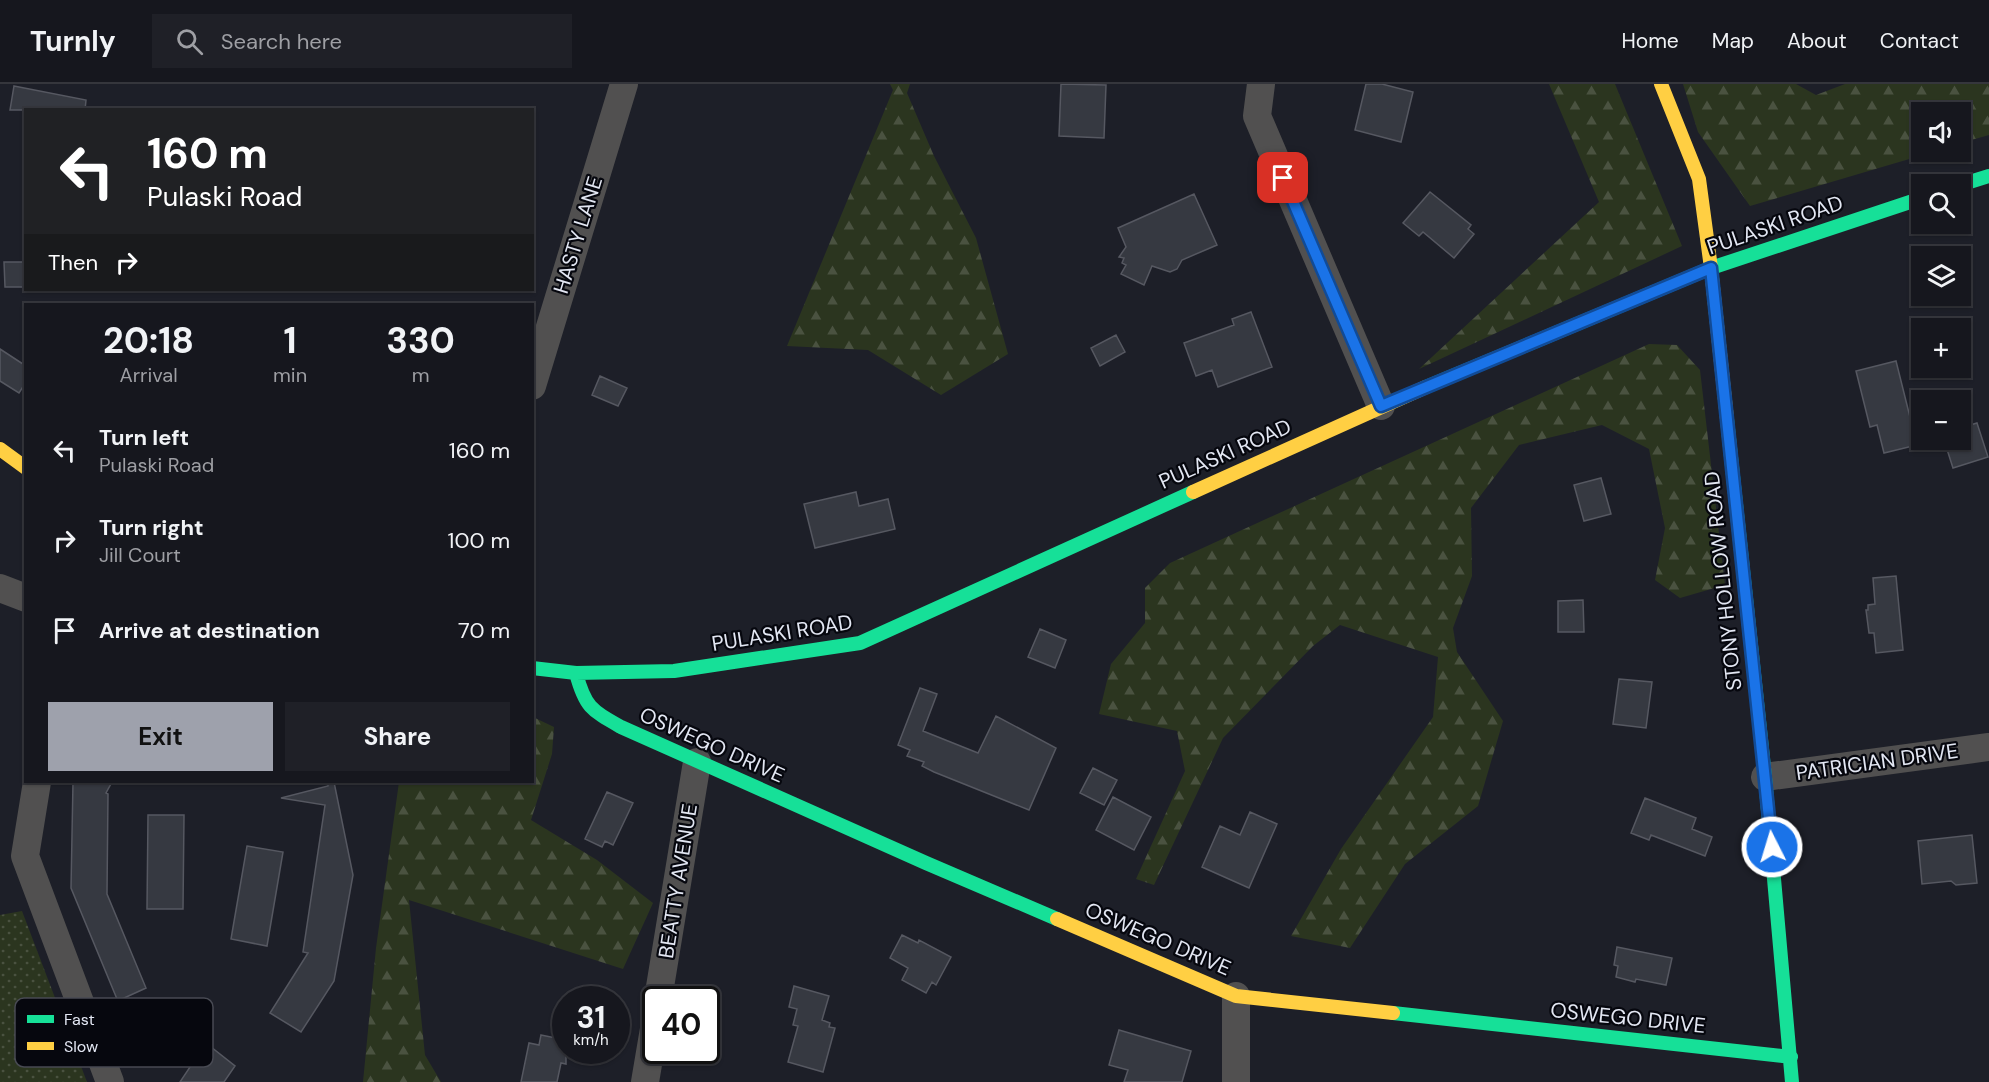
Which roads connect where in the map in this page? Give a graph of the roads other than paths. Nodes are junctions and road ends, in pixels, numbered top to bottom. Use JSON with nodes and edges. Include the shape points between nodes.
{"nodes":[{"id":1,"x":624,"y":84,"type":"edge"},
{"id":2,"x":1261,"y":84,"type":"edge"},
{"id":3,"x":1661,"y":84,"type":"edge"},
{"id":4,"x":1989,"y":176,"type":"edge"},
{"id":5,"x":1971,"y":182,"type":"edge"},
{"id":6,"x":1911,"y":202,"type":"edge"},
{"id":7,"x":1711,"y":268,"type":"junction"},
{"id":8,"x":534,"y":379,"type":"edge"},
{"id":9,"x":1381,"y":406,"type":"junction"},
{"id":10,"x":0,"y":450,"type":"edge"},
{"id":11,"x":24,"y":467,"type":"edge"},
{"id":12,"x":0,"y":588,"type":"edge"},
{"id":13,"x":24,"y":597,"type":"edge"},
{"id":14,"x":534,"y":668,"type":"edge"},
{"id":15,"x":576,"y":673,"type":"junction"},
{"id":16,"x":1989,"y":747,"type":"edge"},
{"id":17,"x":698,"y":762,"type":"junction"},
{"id":18,"x":1765,"y":777,"type":"junction"},
{"id":19,"x":37,"y":783,"type":"edge"},
{"id":20,"x":660,"y":986,"type":"edge"},
{"id":21,"x":1236,"y":996,"type":"junction"},
{"id":22,"x":78,"y":998,"type":"edge"},
{"id":23,"x":1791,"y":1057,"type":"junction"},
{"id":24,"x":648,"y":1064,"type":"edge"},
{"id":25,"x":104,"y":1067,"type":"edge"},
{"id":26,"x":110,"y":1082,"type":"edge"},
{"id":27,"x":645,"y":1082,"type":"edge"},
{"id":28,"x":1236,"y":1082,"type":"edge"},
{"id":29,"x":1792,"y":1082,"type":"edge"}],
"edges":[{"from":1,"to":8,"type":"street","name":"HASTY LANE"},
{"from":2,"to":9,"type":"street","via":[[1257,116]]},
{"from":3,"to":7,"type":"street","name":"STONY HOLLOW ROAD","via":[[1699,179]]},
{"from":4,"to":5,"type":"street"},
{"from":6,"to":7,"type":"street","name":"PULASKI ROAD"},
{"from":7,"to":9,"type":"street","name":"PULASKI ROAD"},
{"from":7,"to":18,"type":"street","name":"STONY HOLLOW ROAD"},
{"from":9,"to":15,"type":"street","name":"PULASKI ROAD","via":[[860,643],[674,671]]},
{"from":10,"to":11,"type":"street"},
{"from":12,"to":13,"type":"street"},
{"from":14,"to":15,"type":"street","name":"PULASKI ROAD"},
{"from":15,"to":17,"type":"street","name":"OSWEGO DRIVE","via":[[588,708]]},
{"from":16,"to":18,"type":"street","name":"PATRICIAN DRIVE"},
{"from":17,"to":20,"type":"street","name":"BEATTY AVENUE"},
{"from":17,"to":21,"type":"street","name":"OSWEGO DRIVE"},
{"from":18,"to":23,"type":"street","name":"STONY HOLLOW ROAD"},
{"from":19,"to":22,"type":"street","via":[[25,856]]},
{"from":21,"to":23,"type":"street","name":"OSWEGO DRIVE"},
{"from":21,"to":28,"type":"street"},
{"from":23,"to":29,"type":"street","name":"STONY HOLLOW ROAD"},
{"from":24,"to":27,"type":"street"},
{"from":25,"to":26,"type":"street"}]}
